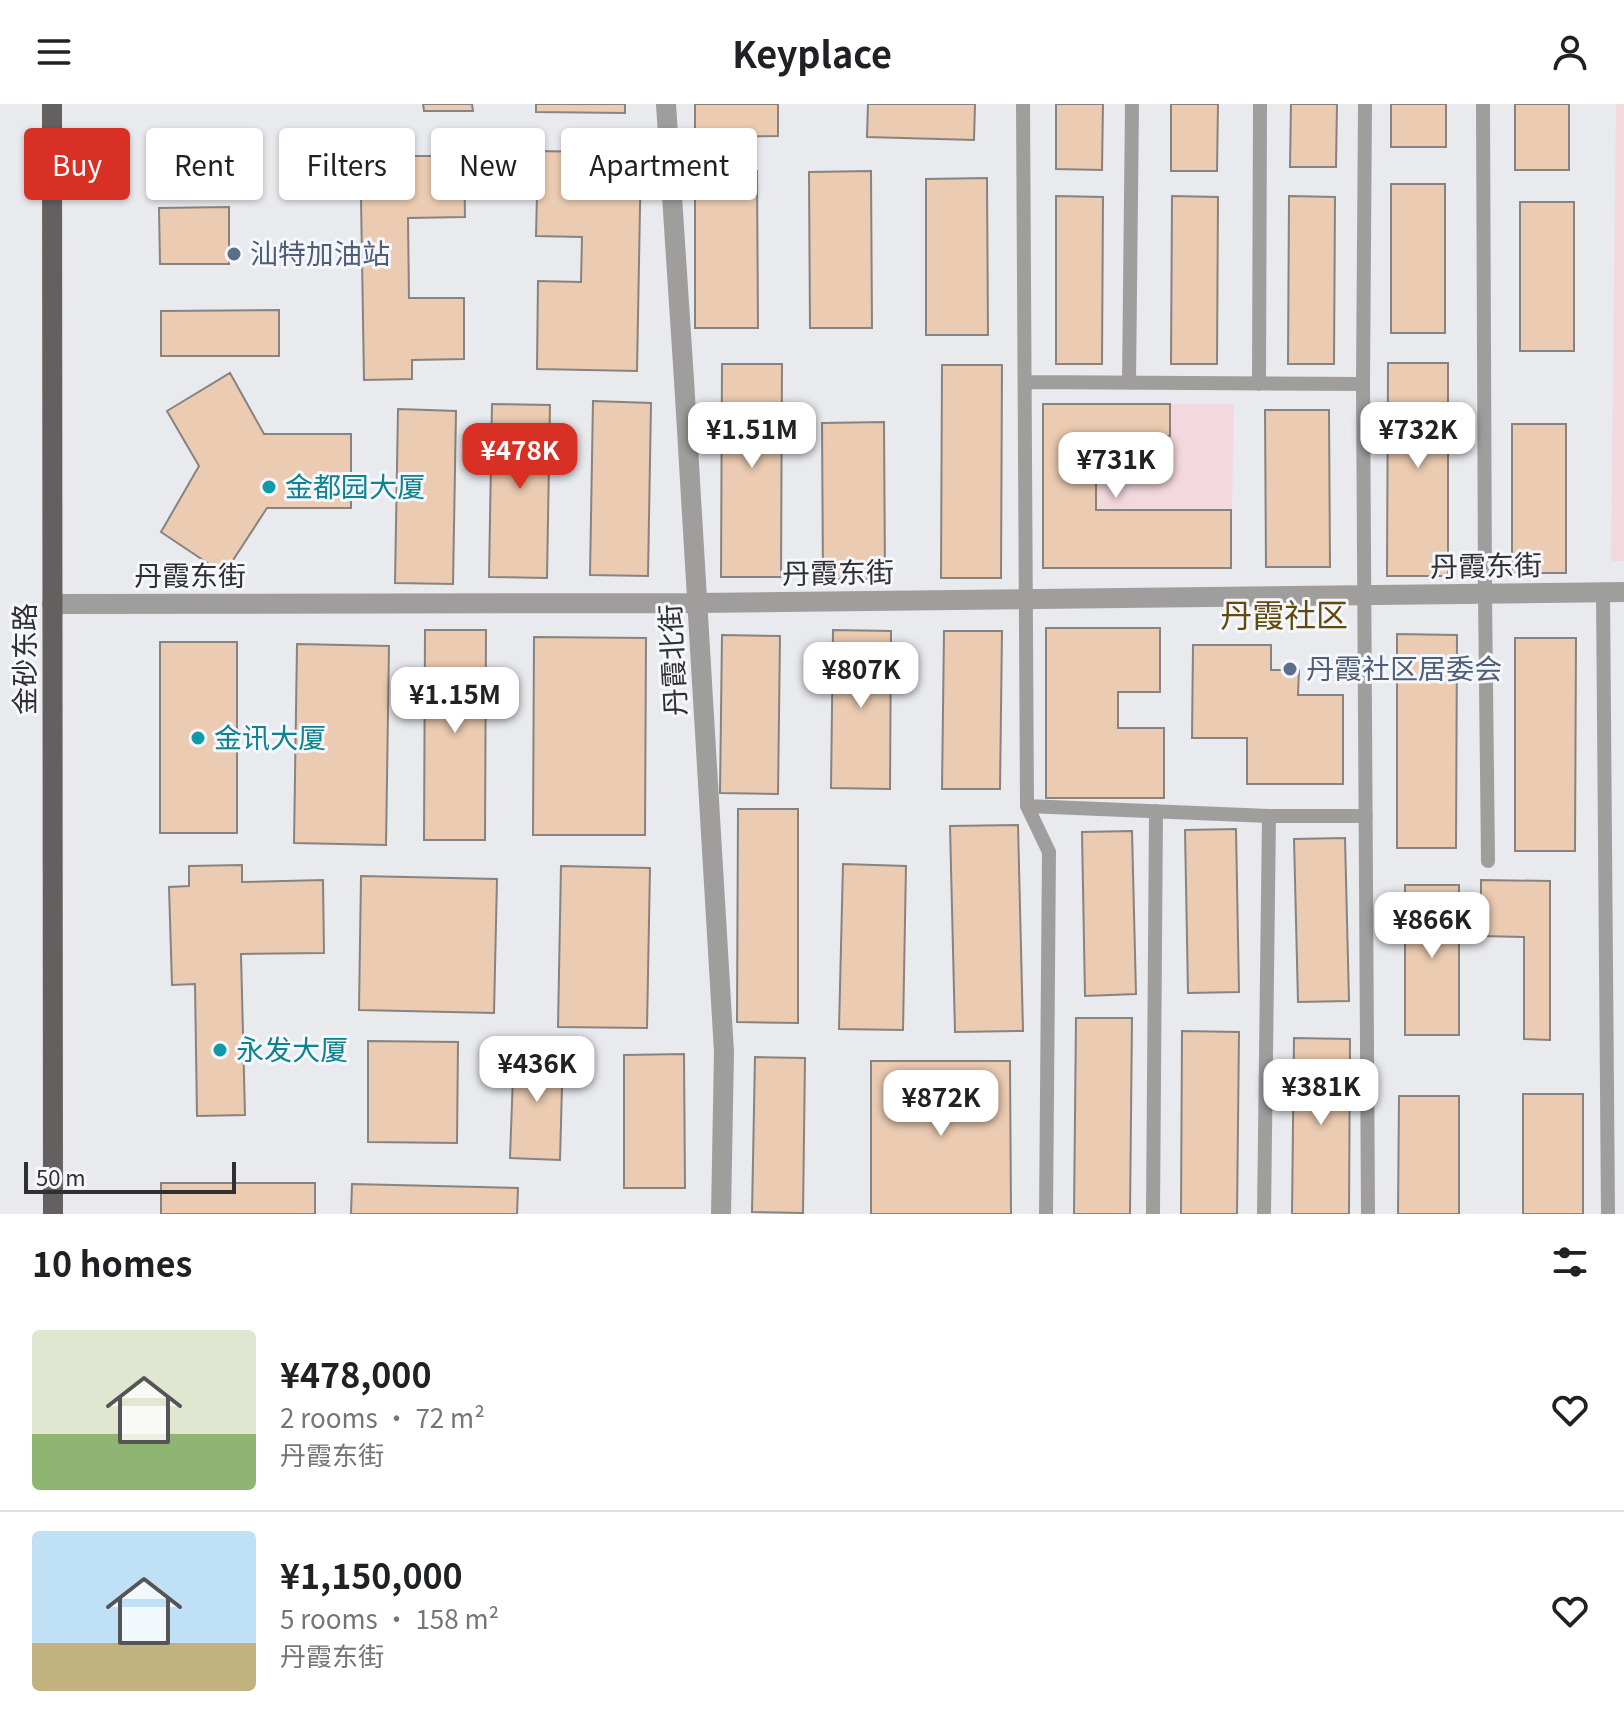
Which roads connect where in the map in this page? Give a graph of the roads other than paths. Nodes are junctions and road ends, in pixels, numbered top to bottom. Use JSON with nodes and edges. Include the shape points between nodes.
{"nodes":[{"id":1,"x":52,"y":104,"type":"edge"},
{"id":2,"x":666,"y":104,"type":"edge"},
{"id":3,"x":1023,"y":104,"type":"edge"},
{"id":4,"x":1132,"y":104,"type":"edge"},
{"id":5,"x":1260,"y":104,"type":"edge"},
{"id":6,"x":1365,"y":104,"type":"edge"},
{"id":7,"x":1483,"y":104,"type":"edge"},
{"id":8,"x":1025,"y":382,"type":"junction"},
{"id":9,"x":1129,"y":383,"type":"junction"},
{"id":10,"x":1259,"y":384,"type":"junction"},
{"id":11,"x":1363,"y":384,"type":"junction"},
{"id":12,"x":1614,"y":592,"type":"edge"},
{"id":13,"x":1485,"y":594,"type":"junction"},
{"id":14,"x":1366,"y":595,"type":"junction"},
{"id":15,"x":1026,"y":599,"type":"junction"},
{"id":16,"x":697,"y":603,"type":"junction"},
{"id":17,"x":52,"y":604,"type":"junction"},
{"id":18,"x":1027,"y":806,"type":"junction"},
{"id":19,"x":1156,"y":811,"type":"junction"},
{"id":20,"x":1269,"y":816,"type":"junction"},
{"id":21,"x":1366,"y":816,"type":"junction"},
{"id":22,"x":1488,"y":861,"type":"dead end"},
{"id":23,"x":53,"y":1214,"type":"edge"},
{"id":24,"x":721,"y":1214,"type":"edge"},
{"id":25,"x":1046,"y":1214,"type":"edge"},
{"id":26,"x":1153,"y":1214,"type":"edge"},
{"id":27,"x":1264,"y":1214,"type":"edge"},
{"id":28,"x":1368,"y":1214,"type":"edge"},
{"id":29,"x":1608,"y":1214,"type":"edge"}],
"edges":[{"from":1,"to":17,"type":"main road","name":"金砂东路"},
{"from":2,"to":16,"type":"street","name":"丹霞北街"},
{"from":3,"to":8,"type":"lane"},
{"from":4,"to":9,"type":"lane"},
{"from":5,"to":10,"type":"lane"},
{"from":6,"to":11,"type":"lane"},
{"from":7,"to":13,"type":"lane"},
{"from":8,"to":9,"type":"lane"},
{"from":8,"to":15,"type":"lane"},
{"from":9,"to":10,"type":"lane"},
{"from":10,"to":11,"type":"lane"},
{"from":11,"to":14,"type":"lane"},
{"from":12,"to":13,"type":"street","name":"丹霞东街"},
{"from":12,"to":29,"type":"lane"},
{"from":13,"to":14,"type":"street","name":"丹霞东街"},
{"from":13,"to":22,"type":"lane"},
{"from":14,"to":15,"type":"street","name":"丹霞东街"},
{"from":14,"to":21,"type":"lane"},
{"from":15,"to":16,"type":"street","name":"丹霞东街"},
{"from":15,"to":18,"type":"lane"},
{"from":16,"to":17,"type":"street","name":"丹霞东街"},
{"from":16,"to":24,"type":"street","name":"丹霞北街","via":[[724,1052]]},
{"from":17,"to":23,"type":"main road","name":"金砂东路"},
{"from":18,"to":19,"type":"lane"},
{"from":18,"to":25,"type":"lane","via":[[1049,852]]},
{"from":19,"to":20,"type":"lane"},
{"from":19,"to":26,"type":"lane"},
{"from":20,"to":21,"type":"lane"},
{"from":20,"to":27,"type":"lane"},
{"from":21,"to":28,"type":"lane"}]}
